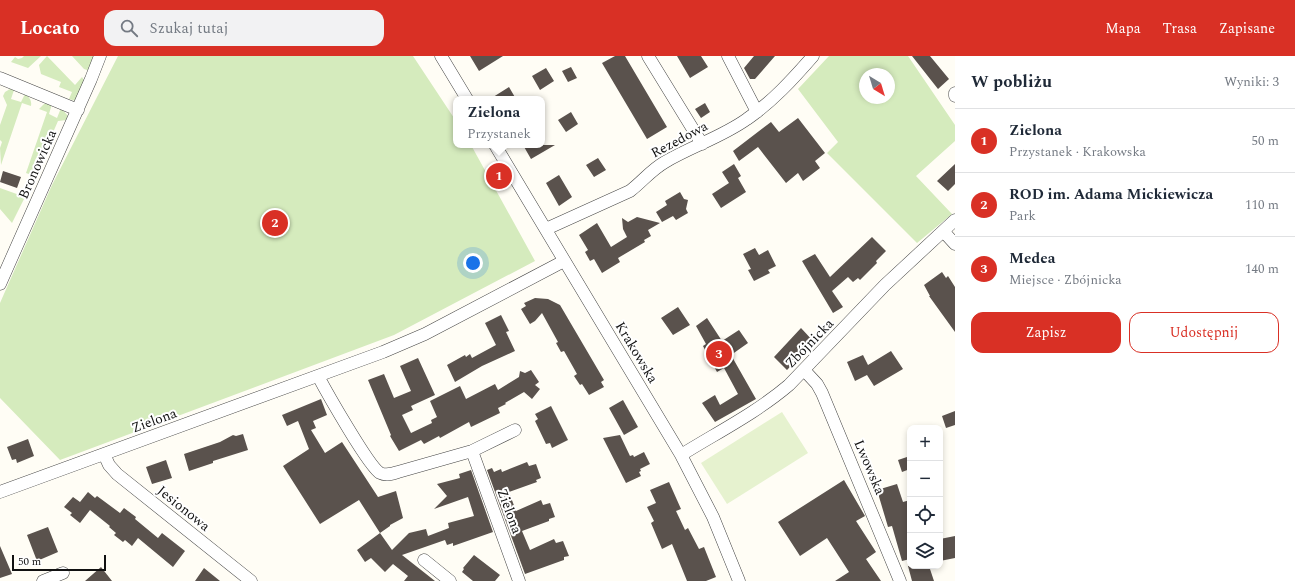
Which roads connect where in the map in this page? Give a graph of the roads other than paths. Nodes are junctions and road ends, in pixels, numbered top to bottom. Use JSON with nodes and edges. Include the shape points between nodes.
{"nodes":[{"id":1,"x":100,"y":56,"type":"edge"},
{"id":2,"x":442,"y":56,"type":"edge"},
{"id":3,"x":648,"y":56,"type":"edge"},
{"id":4,"x":728,"y":56,"type":"edge"},
{"id":5,"x":813,"y":56,"type":"edge"},
{"id":6,"x":0,"y":78,"type":"edge"},
{"id":7,"x":955,"y":93,"type":"edge"},
{"id":8,"x":465,"y":96,"type":"edge"},
{"id":9,"x":955,"y":96,"type":"edge"},
{"id":10,"x":78,"y":110,"type":"junction"},
{"id":11,"x":757,"y":112,"type":"junction"},
{"id":12,"x":702,"y":144,"type":"junction"},
{"id":13,"x":497,"y":148,"type":"edge"},
{"id":14,"x":955,"y":220,"type":"edge"},
{"id":15,"x":546,"y":230,"type":"junction"},
{"id":16,"x":943,"y":231,"type":"junction"},
{"id":17,"x":954,"y":243,"type":"edge"},
{"id":18,"x":564,"y":261,"type":"junction"},
{"id":19,"x":3,"y":271,"type":"edge"},
{"id":20,"x":0,"y":284,"type":"edge"},
{"id":21,"x":804,"y":370,"type":"junction"},
{"id":22,"x":318,"y":376,"type":"junction"},
{"id":23,"x":515,"y":430,"type":"dead end"},
{"id":24,"x":472,"y":451,"type":"junction"},
{"id":25,"x":104,"y":454,"type":"junction"},
{"id":26,"x":681,"y":454,"type":"junction"},
{"id":27,"x":0,"y":492,"type":"edge"},
{"id":28,"x":424,"y":560,"type":"dead end"},
{"id":29,"x":63,"y":573,"type":"dead end"},
{"id":30,"x":43,"y":581,"type":"edge"},
{"id":31,"x":251,"y":581,"type":"edge"},
{"id":32,"x":450,"y":581,"type":"edge"},
{"id":33,"x":519,"y":581,"type":"edge"},
{"id":34,"x":739,"y":581,"type":"edge"},
{"id":35,"x":900,"y":581,"type":"edge"}],
"edges":[{"from":1,"to":10,"type":"street","name":"Bronowicka"},
{"from":2,"to":8,"type":"street"},
{"from":3,"to":12,"type":"street"},
{"from":4,"to":11,"type":"street"},
{"from":5,"to":11,"type":"street","name":"Rezedowa","via":[[783,89]]},
{"from":6,"to":10,"type":"street"},
{"from":7,"to":9,"type":"street"},
{"from":10,"to":19,"type":"street","name":"Bronowicka"},
{"from":11,"to":12,"type":"street","name":"Rezedowa","via":[[734,128]]},
{"from":12,"to":15,"type":"street","name":"Rezedowa","via":[[652,170],[630,191]]},
{"from":13,"to":15,"type":"street","name":"Krakowska"},
{"from":14,"to":16,"type":"street","name":"Zbójnicka"},
{"from":15,"to":18,"type":"street","name":"Krakowska"},
{"from":16,"to":17,"type":"street"},
{"from":16,"to":21,"type":"street","name":"Zbójnicka","via":[[885,285]]},
{"from":18,"to":22,"type":"street","name":"Zielona","via":[[425,334]]},
{"from":18,"to":26,"type":"street","name":"Krakowska"},
{"from":19,"to":20,"type":"street","name":"Bronowicka"},
{"from":21,"to":26,"type":"street","name":"Zbójnicka","via":[[774,398]]},
{"from":21,"to":35,"type":"street","name":"Lwowska","via":[[822,393]]},
{"from":22,"to":24,"type":"street","via":[[369,461],[381,474],[398,472]]},
{"from":22,"to":25,"type":"street","name":"Zielona"},
{"from":23,"to":24,"type":"street"},
{"from":24,"to":33,"type":"street","name":"Zielona"},
{"from":25,"to":27,"type":"street","name":"Zielona"},
{"from":25,"to":31,"type":"street","name":"Jesionowa","via":[[116,474]]},
{"from":26,"to":34,"type":"street","name":"Krakowska","via":[[714,517]]},
{"from":28,"to":32,"type":"street"},
{"from":29,"to":30,"type":"street"}]}
